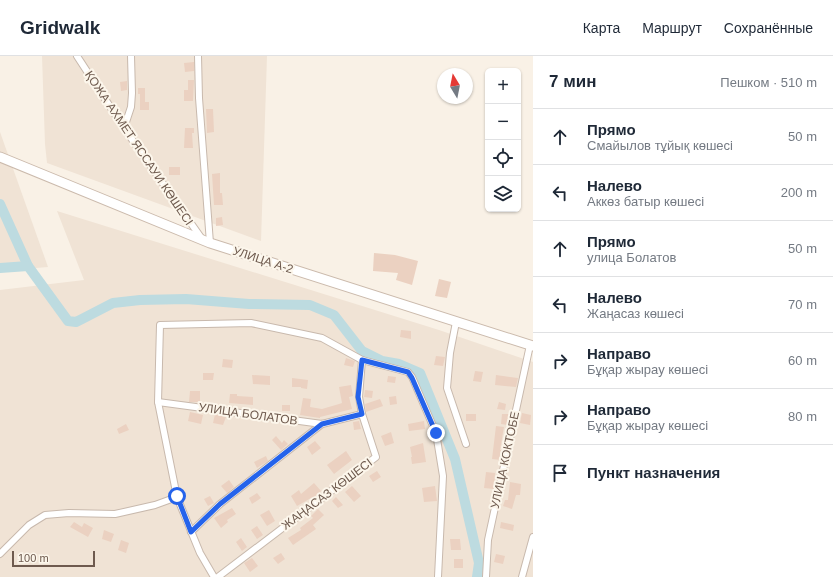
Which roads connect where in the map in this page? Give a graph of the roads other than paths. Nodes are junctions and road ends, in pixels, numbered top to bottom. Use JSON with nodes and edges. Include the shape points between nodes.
{"nodes":[{"id":1,"x":77,"y":56,"type":"edge"},
{"id":2,"x":131,"y":56,"type":"edge"},
{"id":3,"x":198,"y":56,"type":"edge"},
{"id":4,"x":124,"y":128,"type":"junction"},
{"id":5,"x":0,"y":157,"type":"edge"},
{"id":6,"x":206,"y":241,"type":"junction"},
{"id":7,"x":456,"y":322,"type":"junction"},
{"id":8,"x":532,"y":345,"type":"edge"},
{"id":9,"x":362,"y":360,"type":"junction"},
{"id":10,"x":158,"y":402,"type":"junction"},
{"id":11,"x":362,"y":414,"type":"junction"},
{"id":12,"x":322,"y":424,"type":"junction"},
{"id":13,"x":466,"y":444,"type":"dead end"},
{"id":14,"x":177,"y":496,"type":"junction"},
{"id":15,"x":191,"y":532,"type":"junction"},
{"id":16,"x":533,"y":537,"type":"edge"},
{"id":17,"x":0,"y":554,"type":"edge"},
{"id":18,"x":214,"y":577,"type":"edge"},
{"id":19,"x":218,"y":577,"type":"edge"},
{"id":20,"x":438,"y":577,"type":"edge"},
{"id":21,"x":486,"y":577,"type":"edge"},
{"id":22,"x":522,"y":577,"type":"edge"}],
"edges":[{"from":1,"to":4,"type":"street","name":"ҚОЖА АХМЕТ ЯССАУИ КӨШЕСІ"},
{"from":2,"to":4,"type":"street","via":[[131,107]]},
{"from":3,"to":6,"type":"street"},
{"from":4,"to":6,"type":"street","name":"ҚОЖА АХМЕТ ЯССАУИ КӨШЕСІ"},
{"from":5,"to":6,"type":"main road","name":"УЛИЦА А-2"},
{"from":6,"to":7,"type":"main road","name":"УЛИЦА А-2"},
{"from":7,"to":8,"type":"main road","name":"УЛИЦА А-2"},
{"from":7,"to":13,"type":"street","via":[[447,388]]},
{"from":8,"to":21,"type":"street","name":"УЛИЦА КОКТОБЕ","via":[[488,540]]},
{"from":9,"to":10,"type":"street","via":[[322,338],[251,323],[160,325]]},
{"from":9,"to":11,"type":"street","name":"ЖАҢАСАЗ КӨШЕСІ","via":[[358,397]]},
{"from":9,"to":20,"type":"street","via":[[408,372],[436,433],[444,476]]},
{"from":10,"to":12,"type":"street","name":"УЛИЦА БОЛАТОВ"},
{"from":10,"to":14,"type":"street"},
{"from":11,"to":12,"type":"street","name":"УЛИЦА БОЛАТОВ"},
{"from":11,"to":19,"type":"street","name":"ЖАҢАСАЗ КӨШЕСІ","via":[[376,457]]},
{"from":12,"to":15,"type":"street","via":[[220,504]]},
{"from":14,"to":15,"type":"street"},
{"from":14,"to":17,"type":"street","via":[[154,505],[115,514],[45,515],[29,525]]},
{"from":15,"to":18,"type":"street"},
{"from":16,"to":22,"type":"street"}]}
